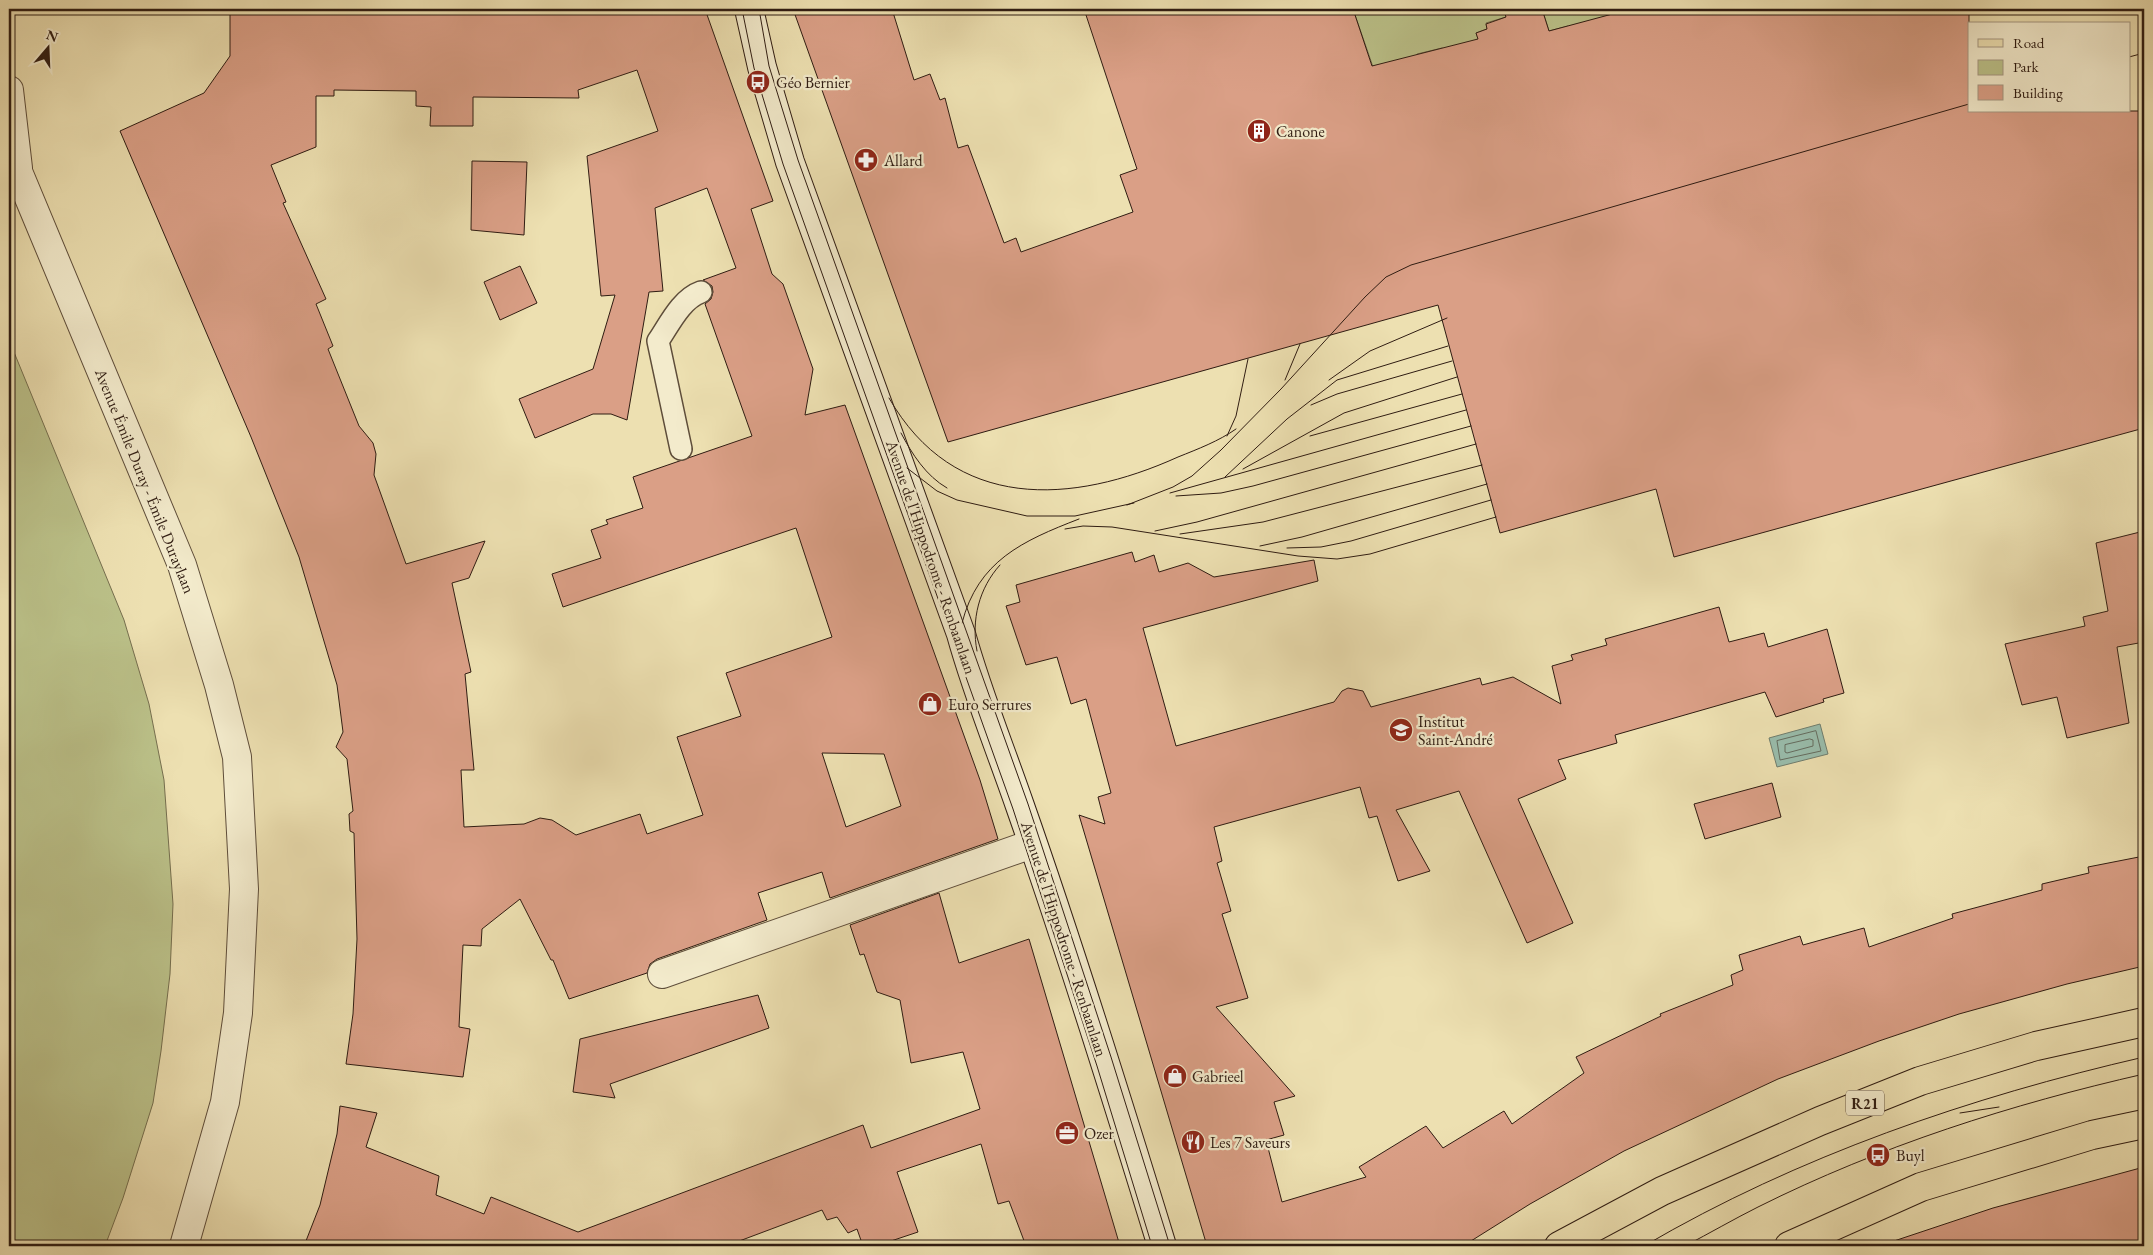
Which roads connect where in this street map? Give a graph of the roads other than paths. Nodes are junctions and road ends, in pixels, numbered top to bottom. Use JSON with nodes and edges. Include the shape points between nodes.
{"nodes":[{"id":1,"x":749,"y":9,"type":"edge"},
{"id":2,"x":9,"y":90,"type":"edge"},
{"id":3,"x":13,"y":160,"type":"edge"},
{"id":4,"x":701,"y":292,"type":"dead end"},
{"id":5,"x":681,"y":449,"type":"dead end"},
{"id":6,"x":1032,"y":844,"type":"junction"},
{"id":7,"x":662,"y":974,"type":"dead end"},
{"id":8,"x":2144,"y":1022,"type":"edge"},
{"id":9,"x":2144,"y":1124,"type":"edge"},
{"id":10,"x":184,"y":1246,"type":"edge"},
{"id":11,"x":1162,"y":1246,"type":"edge"},
{"id":12,"x":1560,"y":1246,"type":"edge"},
{"id":13,"x":1789,"y":1246,"type":"edge"}],
"edges":[{"from":1,"to":6,"type":"street","name":"Avenue de l'Hippodrome - Renbaanlaan","via":[[790,162],[961,634],[974,682]]},
{"from":2,"to":3,"type":"street","name":"Avenue Émile Duray - Émile Duraylaan"},
{"from":3,"to":10,"type":"street","name":"Avenue Émile Duray - Émile Duraylaan","via":[[182,565],[220,685],[237,757],[244,889],[238,1013],[225,1102]]},
{"from":4,"to":5,"type":"lane","via":[[683,304],[658,341]]},
{"from":6,"to":7,"type":"street"},
{"from":6,"to":11,"type":"street","name":"Avenue de l'Hippodrome - Renbaanlaan","via":[[1117,1098]]},
{"from":8,"to":12,"type":"main road","number":"R21","via":[[2036,1046],[1920,1081],[1662,1191]]},
{"from":9,"to":13,"type":"main road","via":[[2092,1135],[1921,1187]]}]}
